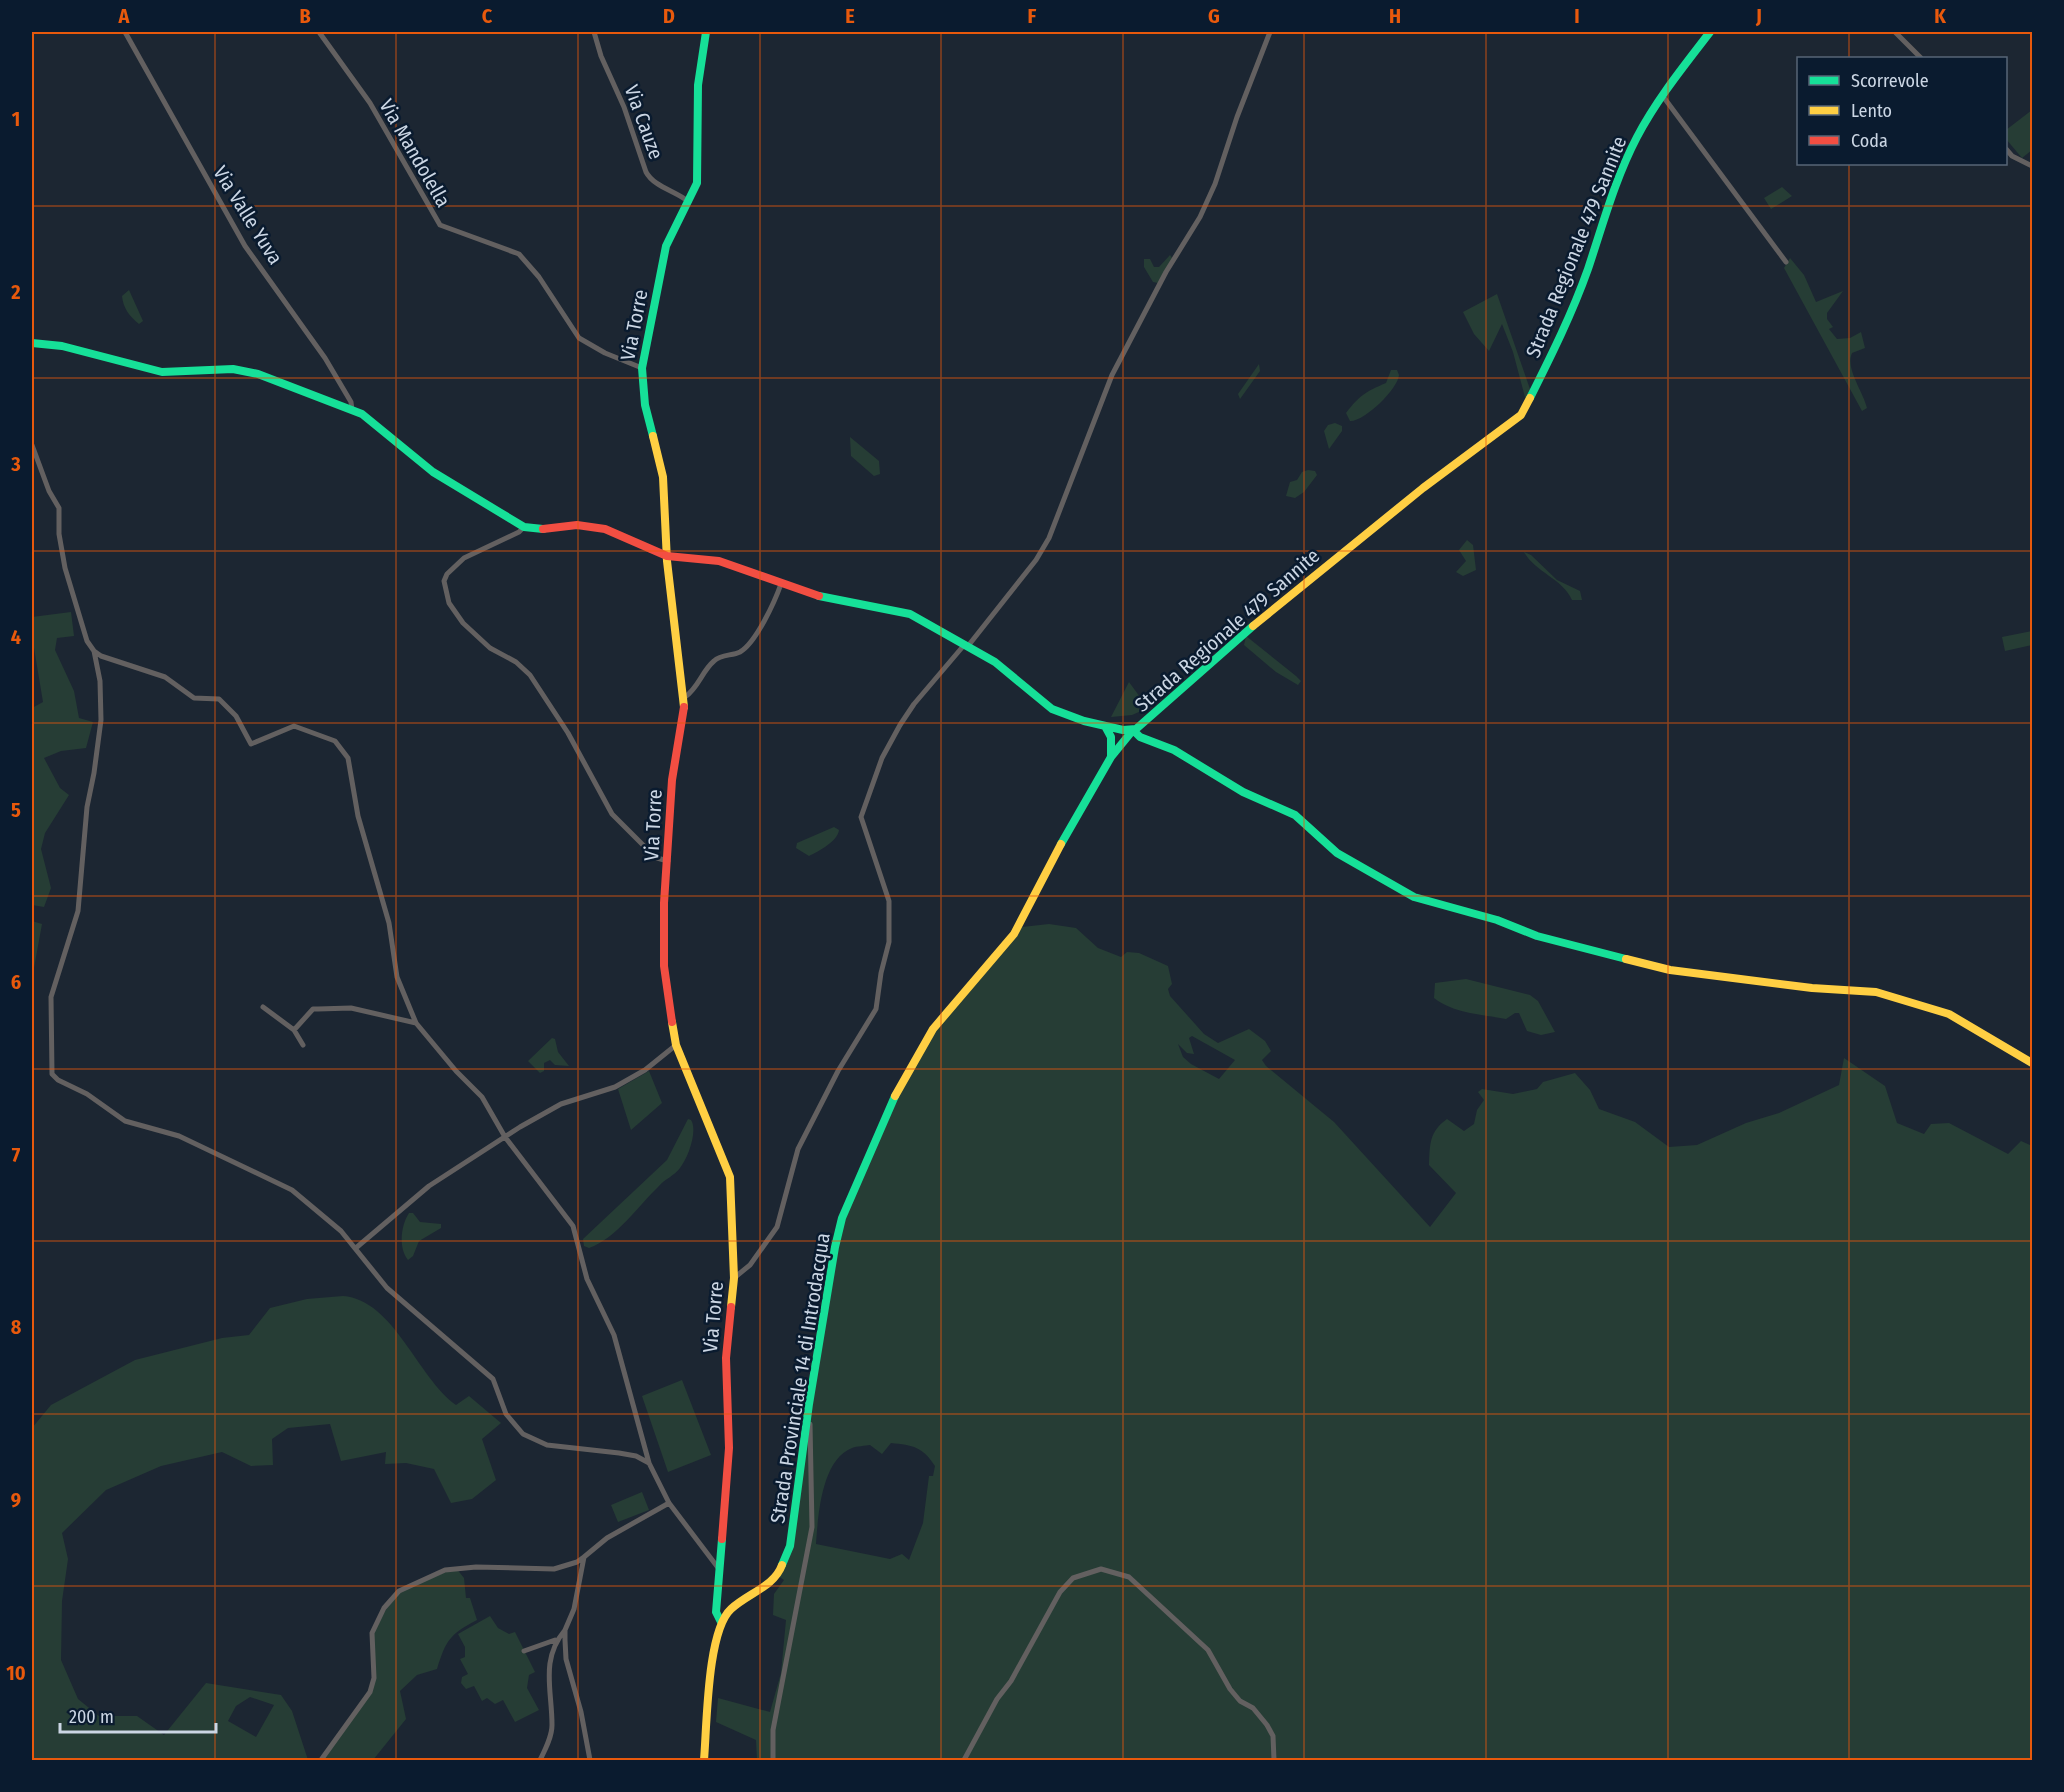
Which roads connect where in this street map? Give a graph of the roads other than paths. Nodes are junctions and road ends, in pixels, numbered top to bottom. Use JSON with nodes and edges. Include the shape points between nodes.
{"nodes":[{"id":1,"x":125,"y":32,"type":"edge"},
{"id":2,"x":319,"y":32,"type":"edge"},
{"id":3,"x":594,"y":32,"type":"edge"},
{"id":4,"x":706,"y":32,"type":"edge"},
{"id":5,"x":1270,"y":32,"type":"edge"},
{"id":6,"x":1710,"y":32,"type":"edge"},
{"id":7,"x":1895,"y":32,"type":"edge"},
{"id":8,"x":1920,"y":57,"type":"edge"},
{"id":9,"x":1662,"y":95,"type":"junction"},
{"id":10,"x":2007,"y":150,"type":"edge"},
{"id":11,"x":2032,"y":166,"type":"edge"},
{"id":12,"x":689,"y":202,"type":"junction"},
{"id":13,"x":1786,"y":262,"type":"dead end"},
{"id":14,"x":32,"y":343,"type":"edge"},
{"id":15,"x":642,"y":368,"type":"junction"},
{"id":16,"x":352,"y":410,"type":"junction"},
{"id":17,"x":32,"y":445,"type":"edge"},
{"id":18,"x":524,"y":527,"type":"junction"},
{"id":19,"x":667,"y":556,"type":"junction"},
{"id":20,"x":782,"y":584,"type":"junction"},
{"id":21,"x":967,"y":645,"type":"junction"},
{"id":22,"x":94,"y":651,"type":"junction"},
{"id":23,"x":685,"y":697,"type":"junction"},
{"id":24,"x":1105,"y":726,"type":"junction"},
{"id":25,"x":1133,"y":730,"type":"junction"},
{"id":26,"x":1111,"y":757,"type":"junction"},
{"id":27,"x":668,"y":861,"type":"junction"},
{"id":28,"x":263,"y":1007,"type":"dead end"},
{"id":29,"x":416,"y":1023,"type":"junction"},
{"id":30,"x":294,"y":1030,"type":"junction"},
{"id":31,"x":303,"y":1045,"type":"dead end"},
{"id":32,"x":676,"y":1045,"type":"junction"},
{"id":33,"x":2032,"y":1063,"type":"edge"},
{"id":34,"x":505,"y":1137,"type":"junction"},
{"id":35,"x":357,"y":1247,"type":"junction"},
{"id":36,"x":734,"y":1278,"type":"junction"},
{"id":37,"x":807,"y":1423,"type":"junction"},
{"id":38,"x":649,"y":1463,"type":"junction"},
{"id":39,"x":669,"y":1503,"type":"junction"},
{"id":40,"x":584,"y":1557,"type":"junction"},
{"id":41,"x":719,"y":1569,"type":"junction"},
{"id":42,"x":721,"y":1622,"type":"junction"},
{"id":43,"x":565,"y":1630,"type":"junction"},
{"id":44,"x":555,"y":1640,"type":"junction"},
{"id":45,"x":524,"y":1651,"type":"dead end"},
{"id":46,"x":321,"y":1761,"type":"edge"},
{"id":47,"x":540,"y":1761,"type":"edge"},
{"id":48,"x":590,"y":1761,"type":"edge"},
{"id":49,"x":704,"y":1761,"type":"edge"},
{"id":50,"x":773,"y":1761,"type":"edge"},
{"id":51,"x":964,"y":1761,"type":"edge"},
{"id":52,"x":1274,"y":1761,"type":"edge"}],
"edges":[{"from":1,"to":16,"type":"street","name":"Via Valle Yuva","via":[[245,246],[325,358]]},
{"from":2,"to":15,"type":"street","name":"Via Mandolella","via":[[370,103],[440,225],[519,254],[579,338]]},
{"from":3,"to":12,"type":"street","name":"Via Cauze","via":[[646,172],[652,180]]},
{"from":4,"to":12,"type":"main road","name":"Via Torre","via":[[698,85],[697,183]]},
{"from":5,"to":21,"type":"street","via":[[1236,117],[1215,184],[1112,375],[1049,538],[1036,560]]},
{"from":6,"to":9,"type":"main road","name":"Strada Regionale 479 Sannite"},
{"from":7,"to":8,"type":"street"},
{"from":9,"to":13,"type":"street"},
{"from":9,"to":25,"type":"main road","name":"Strada Regionale 479 Sannite","via":[[1612,192],[1565,328],[1521,414],[1269,612]]},
{"from":10,"to":11,"type":"street"},
{"from":12,"to":15,"type":"main road","name":"Via Torre","via":[[666,246]]},
{"from":14,"to":16,"type":"main road","via":[[62,346],[162,372],[250,371]]},
{"from":15,"to":19,"type":"main road","name":"Via Torre","via":[[644,398],[663,477]]},
{"from":16,"to":18,"type":"main road","via":[[378,425],[433,472]]},
{"from":17,"to":22,"type":"street","via":[[59,508],[65,568],[87,641]]},
{"from":18,"to":19,"type":"main road","name":"Strada Regionale 479 Sannite","via":[[596,527]]},
{"from":18,"to":27,"type":"street","via":[[464,558],[447,574],[444,581],[449,603],[463,623],[490,648],[530,675],[568,733],[612,814],[657,858]]},
{"from":19,"to":20,"type":"main road","name":"Strada Regionale 479 Sannite","via":[[711,559]]},
{"from":19,"to":23,"type":"main road","name":"Via Torre"},
{"from":20,"to":21,"type":"main road","name":"Strada Regionale 479 Sannite","via":[[833,601],[910,614]]},
{"from":20,"to":23,"type":"street","via":[[766,618],[745,648],[718,657],[699,685]]},
{"from":21,"to":24,"type":"main road","name":"Strada Regionale 479 Sannite","via":[[995,662],[1052,709]]},
{"from":21,"to":36,"type":"street","via":[[904,718],[882,758],[861,817],[889,901],[890,937],[876,1009],[837,1071],[798,1149],[777,1227],[750,1265]]},
{"from":22,"to":29,"type":"street","via":[[165,677],[194,698],[219,699],[236,716],[251,744],[294,726],[339,744],[351,766],[358,816],[389,923],[397,977]]},
{"from":22,"to":35,"type":"street","via":[[102,699],[99,740],[87,807],[78,911],[51,997],[52,1074],[125,1121],[179,1137],[275,1180],[317,1210]]},
{"from":23,"to":27,"type":"main road","name":"Via Torre","via":[[672,780]]},
{"from":24,"to":25,"type":"main road","name":"Strada Regionale 479 Sannite"},
{"from":24,"to":26,"type":"main road","via":[[1111,737]]},
{"from":25,"to":26,"type":"main road","name":"Strada Provinciale 14 di Introdacqua"},
{"from":25,"to":33,"type":"main road","via":[[1243,792],[1295,815],[1337,853],[1414,897],[1497,920],[1537,936],[1670,970],[1873,992],[1917,1002],[1949,1014]]},
{"from":26,"to":37,"type":"main road","name":"Strada Provinciale 14 di Introdacqua","via":[[1014,934],[933,1029],[881,1125],[838,1230]]},
{"from":27,"to":32,"type":"main road","name":"Via Torre","via":[[663,957]]},
{"from":28,"to":30,"type":"street"},
{"from":29,"to":30,"type":"street","via":[[351,1008],[313,1009]]},
{"from":29,"to":34,"type":"street","via":[[482,1096]]},
{"from":30,"to":31,"type":"street"},
{"from":32,"to":34,"type":"street","via":[[645,1070],[615,1087],[561,1104]]},
{"from":32,"to":36,"type":"main road","name":"Via Torre","via":[[730,1177]]},
{"from":34,"to":35,"type":"street","via":[[429,1186]]},
{"from":34,"to":38,"type":"street","via":[[573,1226],[587,1279],[614,1335]]},
{"from":35,"to":38,"type":"street","via":[[387,1288],[493,1379],[506,1414],[523,1434],[547,1445],[619,1453]]},
{"from":36,"to":41,"type":"main road","name":"Via Torre","via":[[726,1358],[729,1448]]},
{"from":37,"to":42,"type":"main road","name":"Strada Provinciale 14 di Introdacqua","via":[[787,1558],[770,1584],[742,1600]]},
{"from":37,"to":50,"type":"street","via":[[812,1527],[773,1730]]},
{"from":38,"to":39,"type":"street"},
{"from":39,"to":40,"type":"street","via":[[607,1538]]},
{"from":39,"to":41,"type":"street"},
{"from":40,"to":43,"type":"street","via":[[574,1609]]},
{"from":40,"to":46,"type":"street","via":[[554,1569],[445,1570],[399,1591],[384,1608],[372,1633],[374,1678],[370,1692]]},
{"from":41,"to":42,"type":"main road","name":"Via Torre","via":[[716,1615]]},
{"from":42,"to":49,"type":"main road","name":"Strada Provinciale 14 di Introdacqua","via":[[714,1647]]},
{"from":43,"to":44,"type":"street"},
{"from":43,"to":48,"type":"street","via":[[566,1659]]},
{"from":44,"to":45,"type":"street"},
{"from":44,"to":47,"type":"street","via":[[548,1673],[552,1727]]},
{"from":51,"to":52,"type":"street","via":[[1060,1592],[1072,1578],[1101,1569],[1129,1577],[1208,1650],[1230,1689],[1268,1725],[1273,1736]]}]}
